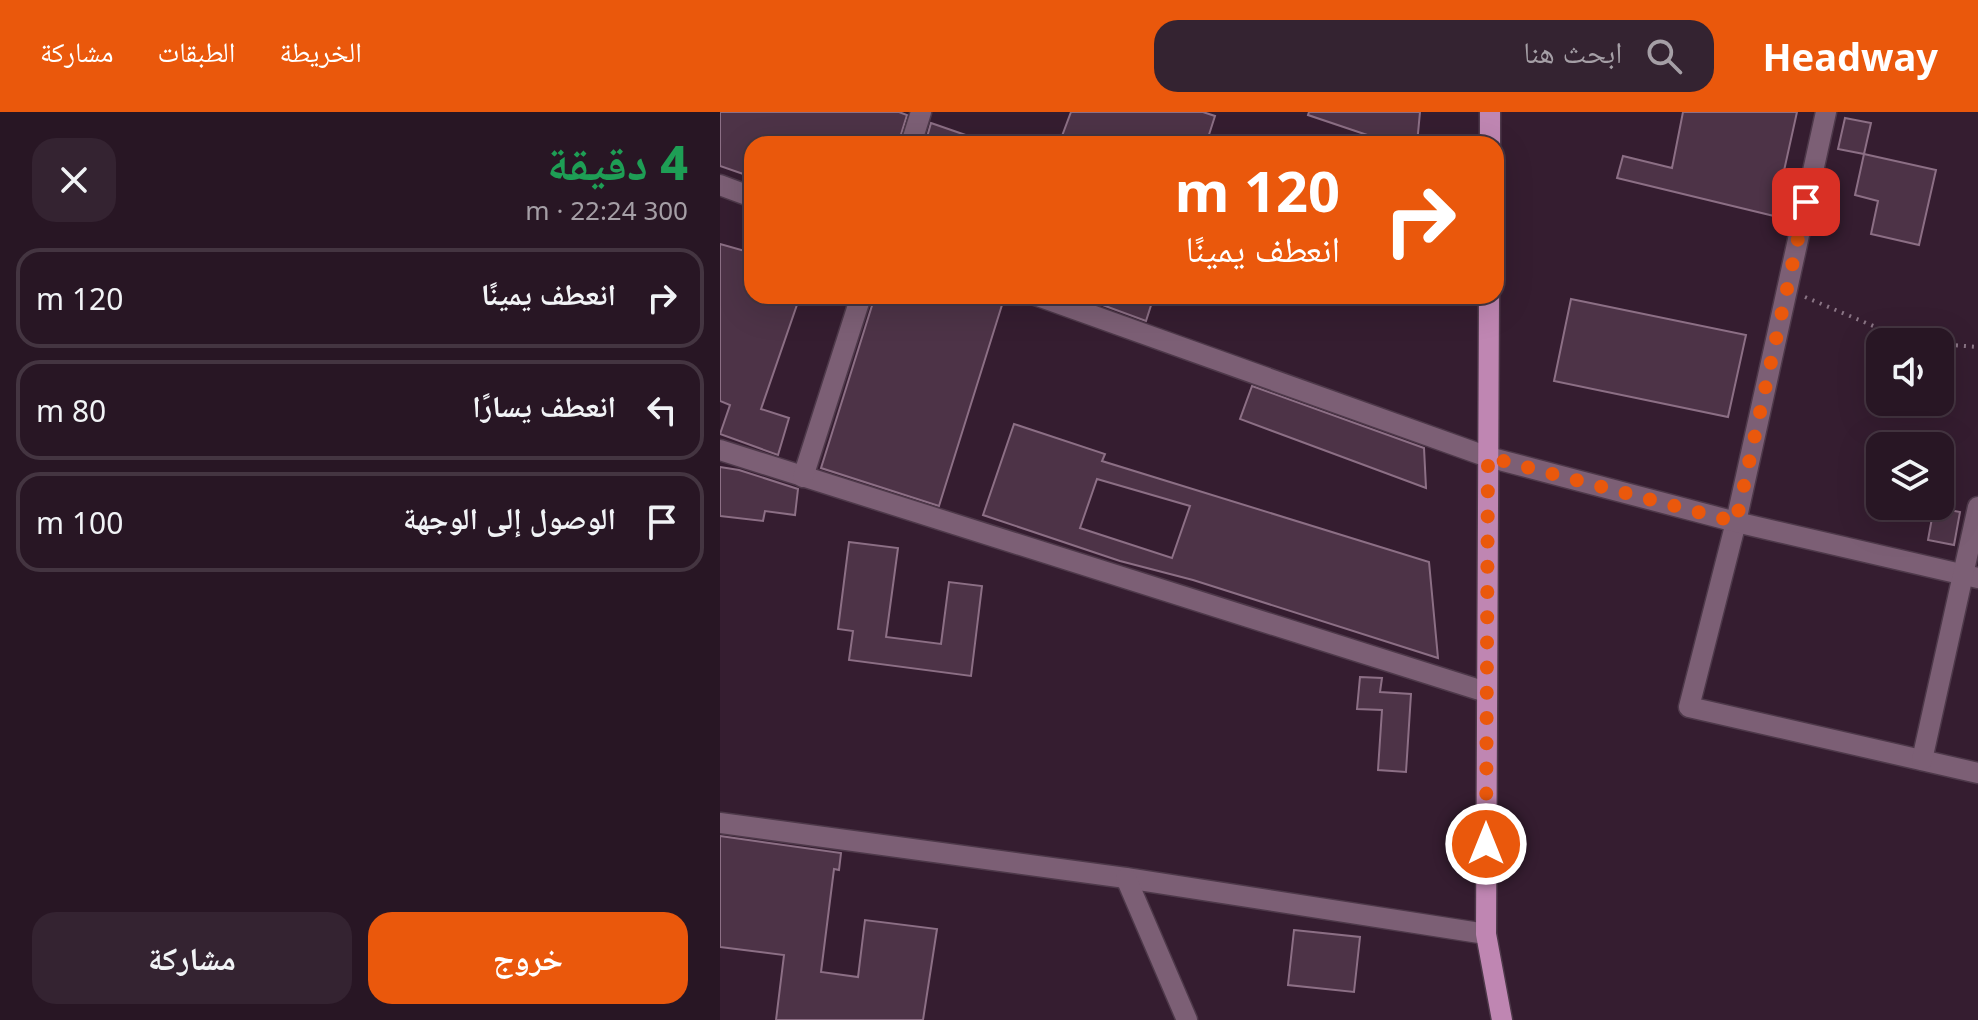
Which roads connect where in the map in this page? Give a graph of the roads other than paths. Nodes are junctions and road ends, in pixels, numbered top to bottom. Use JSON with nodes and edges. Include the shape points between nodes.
{"nodes":[{"id":1,"x":921,"y":112,"type":"edge"},
{"id":2,"x":1490,"y":112,"type":"edge"},
{"id":3,"x":1826,"y":112,"type":"edge"},
{"id":4,"x":914,"y":136,"type":"edge"},
{"id":5,"x":1490,"y":136,"type":"edge"},
{"id":6,"x":720,"y":185,"type":"edge"},
{"id":7,"x":744,"y":194,"type":"edge"},
{"id":8,"x":858,"y":304,"type":"edge"},
{"id":9,"x":1060,"y":304,"type":"edge"},
{"id":10,"x":1489,"y":304,"type":"edge"},
{"id":11,"x":720,"y":450,"type":"edge"},
{"id":12,"x":1488,"y":457,"type":"junction"},
{"id":13,"x":803,"y":477,"type":"junction"},
{"id":14,"x":1978,"y":507,"type":"edge"},
{"id":15,"x":1736,"y":522,"type":"junction"},
{"id":16,"x":1970,"y":576,"type":"edge"},
{"id":17,"x":1486,"y":692,"type":"junction"},
{"id":18,"x":1922,"y":760,"type":"junction"},
{"id":19,"x":1978,"y":773,"type":"edge"},
{"id":20,"x":720,"y":823,"type":"edge"},
{"id":21,"x":1126,"y":878,"type":"junction"},
{"id":22,"x":1486,"y":934,"type":"junction"},
{"id":23,"x":1187,"y":1020,"type":"edge"},
{"id":24,"x":1502,"y":1020,"type":"edge"}],
"edges":[{"from":1,"to":4,"type":"street"},
{"from":2,"to":5,"type":"main road"},
{"from":3,"to":15,"type":"street"},
{"from":6,"to":7,"type":"street"},
{"from":8,"to":13,"type":"street"},
{"from":9,"to":12,"type":"street"},
{"from":10,"to":12,"type":"main road"},
{"from":11,"to":13,"type":"street"},
{"from":12,"to":15,"type":"street"},
{"from":12,"to":17,"type":"main road"},
{"from":13,"to":17,"type":"street"},
{"from":14,"to":16,"type":"street"},
{"from":15,"to":16,"type":"street"},
{"from":15,"to":18,"type":"street","via":[[1689,707]]},
{"from":16,"to":18,"type":"street"},
{"from":17,"to":22,"type":"main road"},
{"from":18,"to":19,"type":"street"},
{"from":20,"to":21,"type":"street"},
{"from":21,"to":22,"type":"street"},
{"from":21,"to":23,"type":"street"},
{"from":22,"to":24,"type":"main road"}]}
